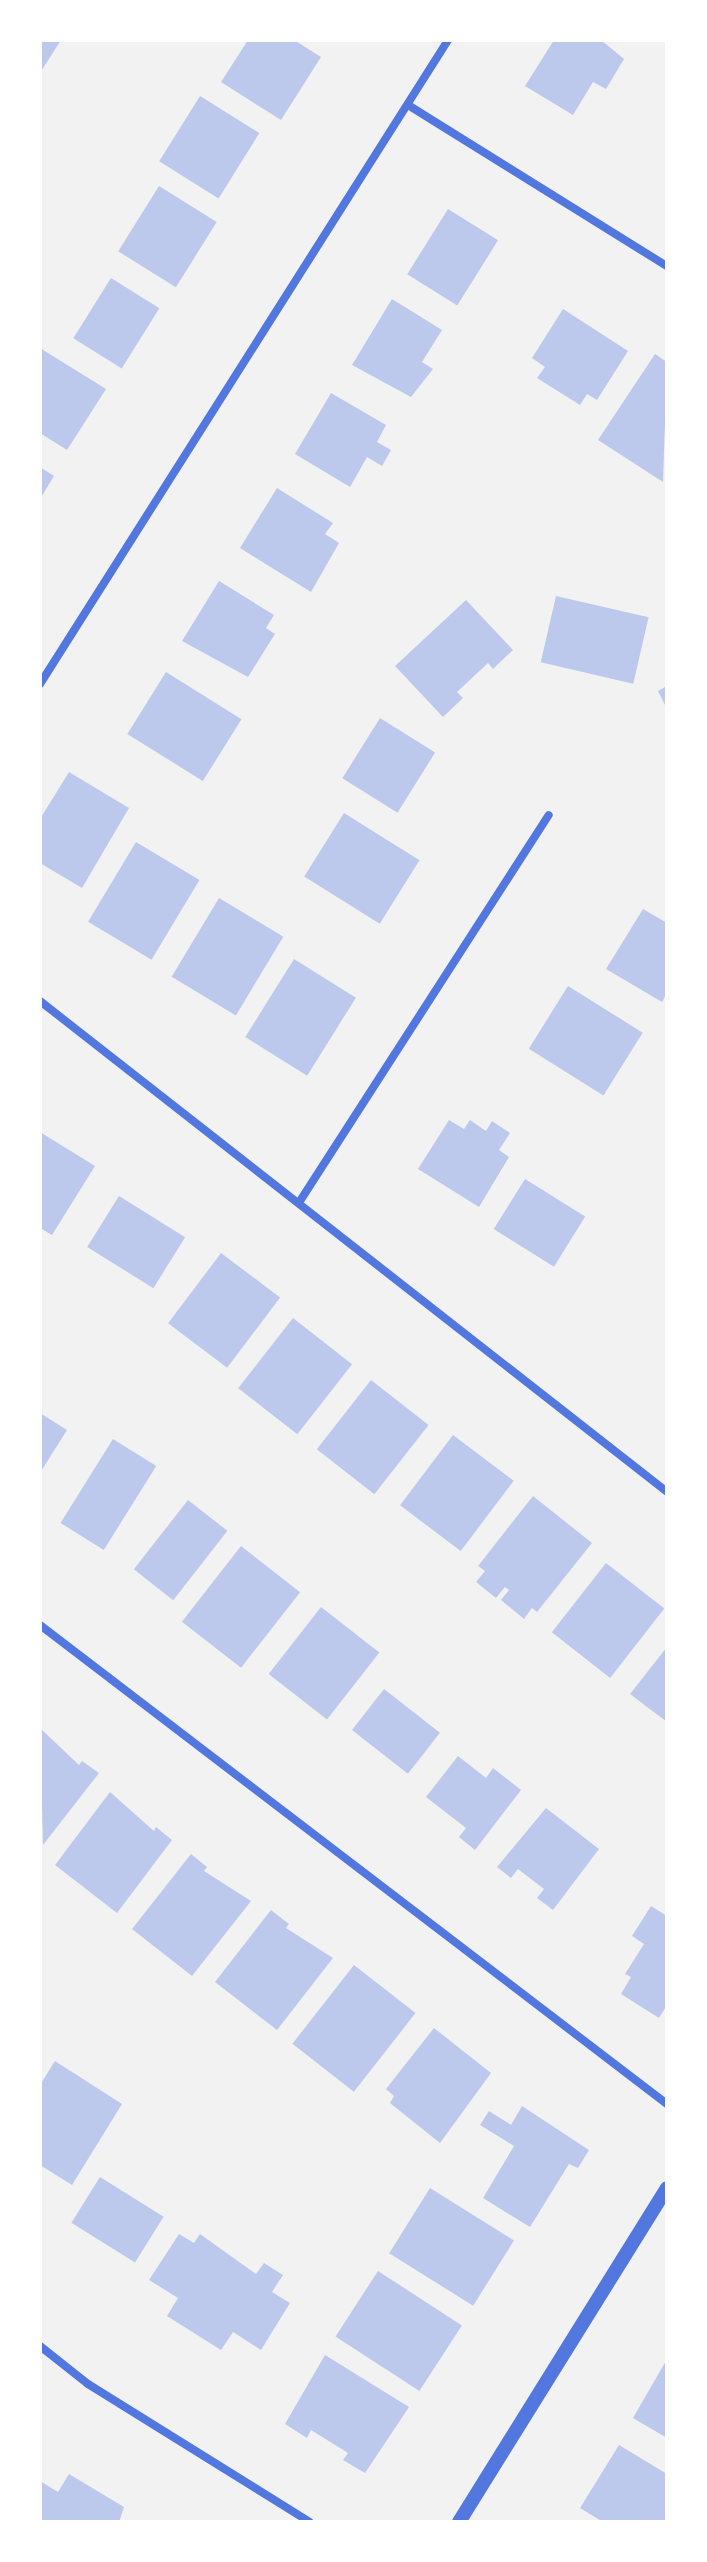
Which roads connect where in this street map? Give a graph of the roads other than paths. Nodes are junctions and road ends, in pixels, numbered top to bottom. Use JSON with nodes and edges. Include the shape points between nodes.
{"nodes":[{"id":1,"x":448,"y":40,"type":"edge"},
{"id":2,"x":408,"y":105,"type":"junction"},
{"id":3,"x":667,"y":266,"type":"edge"},
{"id":4,"x":40,"y":684,"type":"edge"},
{"id":5,"x":549,"y":815,"type":"dead end"},
{"id":6,"x":40,"y":1001,"type":"edge"},
{"id":7,"x":300,"y":1201,"type":"junction"},
{"id":8,"x":667,"y":1492,"type":"edge"},
{"id":9,"x":40,"y":1625,"type":"edge"},
{"id":10,"x":667,"y":2104,"type":"edge"},
{"id":11,"x":667,"y":2188,"type":"edge"},
{"id":12,"x":40,"y":2346,"type":"edge"},
{"id":13,"x":310,"y":2522,"type":"edge"},
{"id":14,"x":459,"y":2522,"type":"edge"}],
"edges":[{"from":1,"to":2,"type":"street"},
{"from":2,"to":3,"type":"street"},
{"from":2,"to":4,"type":"street"},
{"from":5,"to":7,"type":"street"},
{"from":6,"to":7,"type":"street"},
{"from":7,"to":8,"type":"street"},
{"from":9,"to":10,"type":"street"},
{"from":11,"to":14,"type":"street"},
{"from":12,"to":13,"type":"street","via":[[88,2384]]}]}
